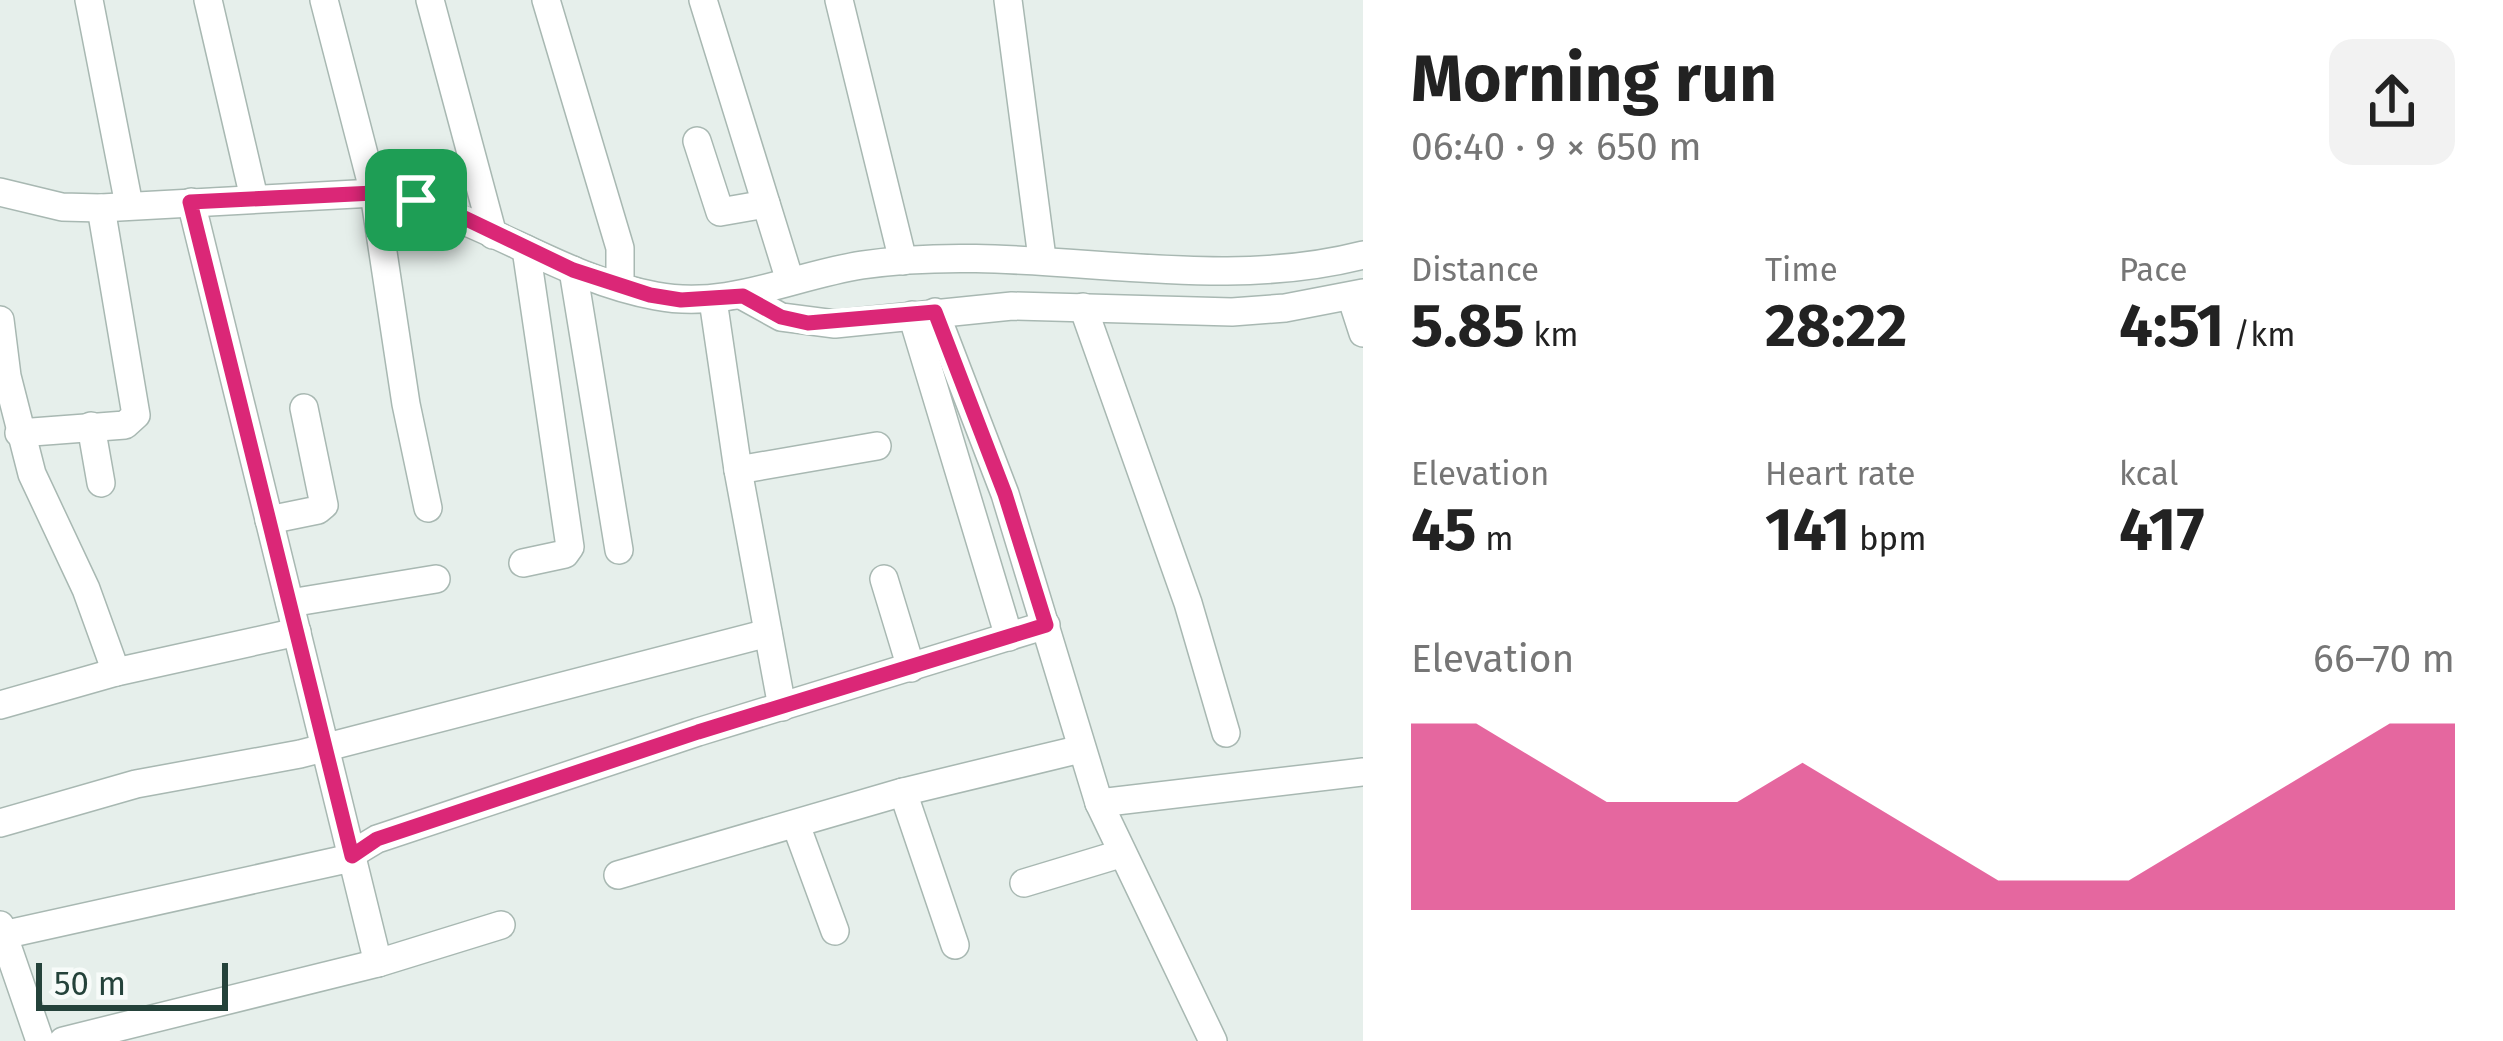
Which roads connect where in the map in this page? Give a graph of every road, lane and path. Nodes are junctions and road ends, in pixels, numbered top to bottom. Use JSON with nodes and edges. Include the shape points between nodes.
{"nodes":[{"id":1,"x":89,"y":0,"type":"edge"},
{"id":2,"x":208,"y":0,"type":"edge"},
{"id":3,"x":324,"y":0,"type":"edge"},
{"id":4,"x":430,"y":0,"type":"edge"},
{"id":5,"x":546,"y":0,"type":"edge"},
{"id":6,"x":704,"y":0,"type":"edge"},
{"id":7,"x":839,"y":0,"type":"edge"},
{"id":8,"x":1009,"y":0,"type":"edge"},
{"id":9,"x":698,"y":141,"type":"dead end"},
{"id":10,"x":0,"y":192,"type":"edge"},
{"id":11,"x":374,"y":193,"type":"junction"},
{"id":12,"x":254,"y":198,"type":"junction"},
{"id":13,"x":190,"y":202,"type":"junction"},
{"id":14,"x":766,"y":204,"type":"junction"},
{"id":15,"x":115,"y":207,"type":"junction"},
{"id":16,"x":494,"y":235,"type":"junction"},
{"id":17,"x":526,"y":249,"type":"junction"},
{"id":18,"x":1363,"y":255,"type":"edge"},
{"id":19,"x":1042,"y":258,"type":"junction"},
{"id":20,"x":903,"y":261,"type":"junction"},
{"id":21,"x":573,"y":270,"type":"junction"},
{"id":22,"x":790,"y":281,"type":"junction"},
{"id":23,"x":620,"y":285,"type":"junction"},
{"id":24,"x":1357,"y":295,"type":"edge"},
{"id":25,"x":743,"y":296,"type":"junction"},
{"id":26,"x":712,"y":300,"type":"junction"},
{"id":27,"x":1083,"y":307,"type":"junction"},
{"id":28,"x":924,"y":313,"type":"junction"},
{"id":29,"x":0,"y":320,"type":"edge"},
{"id":30,"x":1363,"y":333,"type":"edge"},
{"id":31,"x":304,"y":408,"type":"dead end"},
{"id":32,"x":91,"y":427,"type":"junction"},
{"id":33,"x":19,"y":433,"type":"junction"},
{"id":34,"x":877,"y":446,"type":"dead end"},
{"id":35,"x":738,"y":470,"type":"junction"},
{"id":36,"x":101,"y":483,"type":"dead end"},
{"id":37,"x":428,"y":508,"type":"dead end"},
{"id":38,"x":269,"y":520,"type":"junction"},
{"id":39,"x":619,"y":550,"type":"dead end"},
{"id":40,"x":523,"y":562,"type":"dead end"},
{"id":41,"x":436,"y":579,"type":"dead end"},
{"id":42,"x":884,"y":579,"type":"dead end"},
{"id":43,"x":290,"y":603,"type":"junction"},
{"id":44,"x":1046,"y":625,"type":"junction"},
{"id":45,"x":297,"y":632,"type":"junction"},
{"id":46,"x":768,"y":633,"type":"junction"},
{"id":47,"x":1010,"y":637,"type":"junction"},
{"id":48,"x":911,"y":668,"type":"junction"},
{"id":49,"x":116,"y":672,"type":"junction"},
{"id":50,"x":0,"y":705,"type":"edge"},
{"id":51,"x":782,"y":707,"type":"junction"},
{"id":52,"x":1226,"y":733,"type":"dead end"},
{"id":53,"x":325,"y":747,"type":"junction"},
{"id":54,"x":1081,"y":749,"type":"junction"},
{"id":55,"x":1363,"y":772,"type":"edge"},
{"id":56,"x":903,"y":792,"type":"junction"},
{"id":57,"x":1099,"y":803,"type":"junction"},
{"id":58,"x":0,"y":823,"type":"edge"},
{"id":59,"x":796,"y":825,"type":"junction"},
{"id":60,"x":1120,"y":854,"type":"junction"},
{"id":61,"x":352,"y":856,"type":"junction"},
{"id":62,"x":618,"y":875,"type":"dead end"},
{"id":63,"x":1024,"y":883,"type":"dead end"},
{"id":64,"x":501,"y":925,"type":"dead end"},
{"id":65,"x":2,"y":930,"type":"edge"},
{"id":66,"x":835,"y":931,"type":"dead end"},
{"id":67,"x":955,"y":945,"type":"dead end"},
{"id":68,"x":378,"y":963,"type":"junction"},
{"id":69,"x":40,"y":1041,"type":"edge"},
{"id":70,"x":64,"y":1041,"type":"edge"},
{"id":71,"x":1213,"y":1041,"type":"edge"}],
"edges":[{"from":1,"to":15,"type":"street"},
{"from":2,"to":12,"type":"street"},
{"from":3,"to":11,"type":"street"},
{"from":4,"to":16,"type":"street"},
{"from":5,"to":23,"type":"street","via":[[620,248]]},
{"from":6,"to":14,"type":"street"},
{"from":7,"to":20,"type":"street"},
{"from":8,"to":19,"type":"street"},
{"from":9,"to":14,"type":"street","via":[[720,212]]},
{"from":10,"to":15,"type":"street","via":[[62,207]]},
{"from":11,"to":12,"type":"street"},
{"from":11,"to":16,"type":"street","via":[[416,200]]},
{"from":11,"to":37,"type":"street"},
{"from":12,"to":13,"type":"street"},
{"from":13,"to":15,"type":"street"},
{"from":13,"to":38,"type":"street"},
{"from":14,"to":22,"type":"street"},
{"from":15,"to":32,"type":"street","via":[[136,415]]},
{"from":16,"to":17,"type":"street"},
{"from":17,"to":21,"type":"street"},
{"from":17,"to":40,"type":"street","via":[[570,547]]},
{"from":18,"to":19,"type":"street","via":[[1233,272]]},
{"from":19,"to":20,"type":"street"},
{"from":20,"to":22,"type":"street"},
{"from":21,"to":23,"type":"street"},
{"from":21,"to":39,"type":"street"},
{"from":22,"to":25,"type":"street"},
{"from":23,"to":26,"type":"street"},
{"from":24,"to":27,"type":"street","via":[[1232,312]]},
{"from":24,"to":30,"type":"street"},
{"from":25,"to":26,"type":"street"},
{"from":25,"to":28,"type":"street","via":[[808,323]]},
{"from":26,"to":35,"type":"street"},
{"from":27,"to":28,"type":"street"},
{"from":27,"to":52,"type":"street"},
{"from":28,"to":44,"type":"street","via":[[1005,494]]},
{"from":28,"to":47,"type":"street"},
{"from":29,"to":33,"type":"street"},
{"from":31,"to":38,"type":"street","via":[[324,505]]},
{"from":32,"to":33,"type":"street"},
{"from":32,"to":36,"type":"street"},
{"from":33,"to":49,"type":"street"},
{"from":34,"to":35,"type":"street"},
{"from":35,"to":46,"type":"street"},
{"from":38,"to":43,"type":"street"},
{"from":41,"to":43,"type":"street"},
{"from":42,"to":48,"type":"street"},
{"from":43,"to":45,"type":"street"},
{"from":44,"to":47,"type":"street"},
{"from":44,"to":54,"type":"street"},
{"from":45,"to":49,"type":"street"},
{"from":45,"to":53,"type":"street"},
{"from":46,"to":51,"type":"street"},
{"from":46,"to":53,"type":"street"},
{"from":47,"to":48,"type":"street"},
{"from":48,"to":51,"type":"street"},
{"from":49,"to":50,"type":"street"},
{"from":51,"to":61,"type":"street","via":[[377,839]]},
{"from":53,"to":58,"type":"street","via":[[136,784]]},
{"from":53,"to":61,"type":"street"},
{"from":54,"to":56,"type":"street"},
{"from":54,"to":57,"type":"street"},
{"from":55,"to":57,"type":"street"},
{"from":56,"to":59,"type":"street"},
{"from":56,"to":67,"type":"street"},
{"from":57,"to":60,"type":"street"},
{"from":59,"to":62,"type":"street"},
{"from":59,"to":66,"type":"street"},
{"from":60,"to":63,"type":"street"},
{"from":60,"to":71,"type":"street"},
{"from":61,"to":65,"type":"street"},
{"from":61,"to":68,"type":"street"},
{"from":64,"to":68,"type":"street"},
{"from":65,"to":69,"type":"street"},
{"from":68,"to":70,"type":"street"}]}
